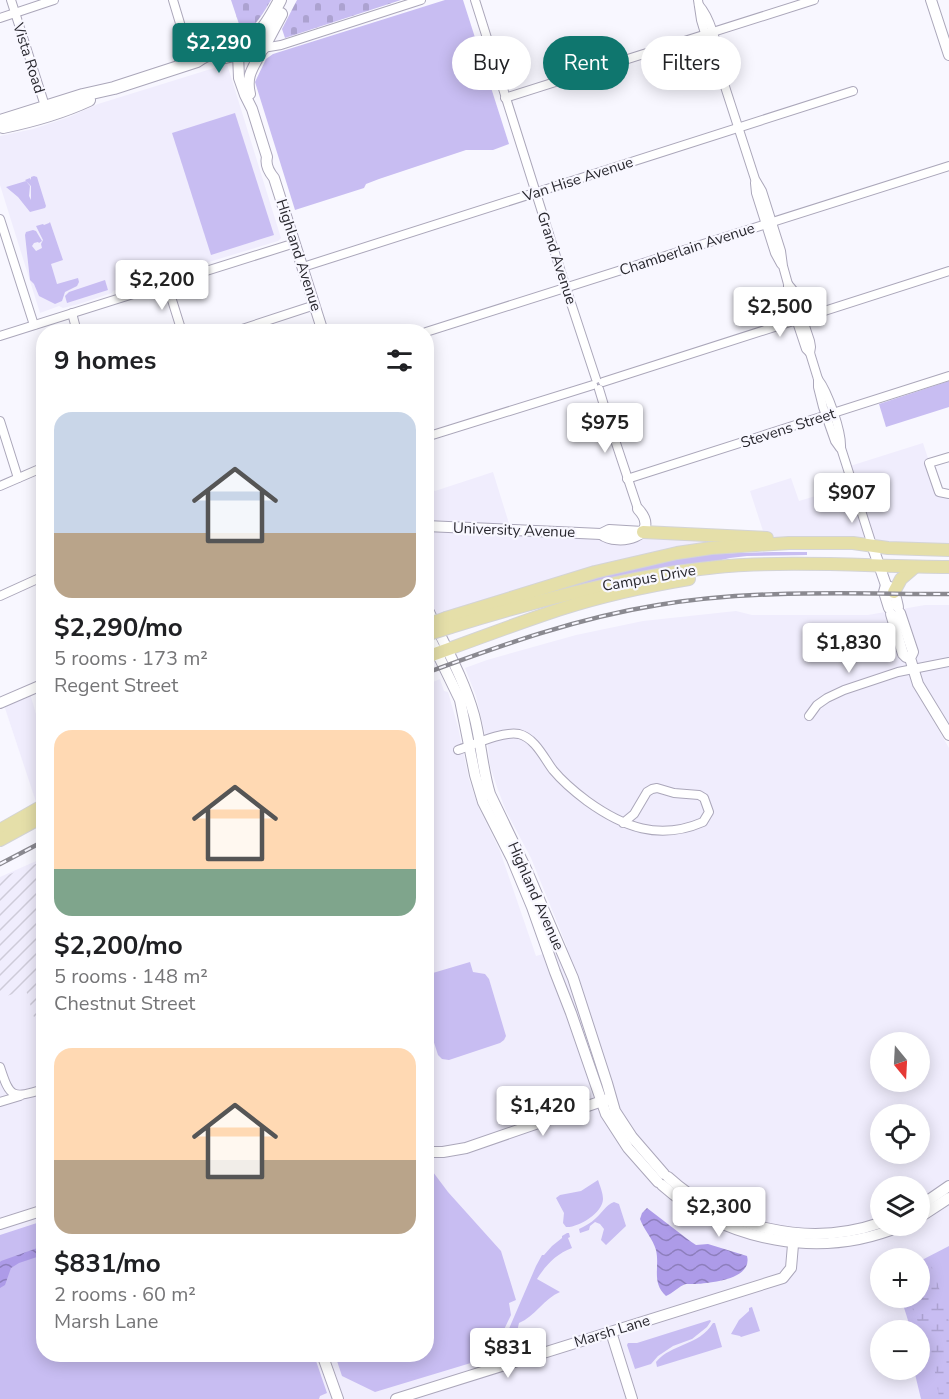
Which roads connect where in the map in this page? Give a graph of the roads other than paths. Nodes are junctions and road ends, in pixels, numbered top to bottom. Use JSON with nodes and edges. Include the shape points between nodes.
{"nodes":[{"id":1,"x":11,"y":0,"type":"edge"},
{"id":2,"x":54,"y":0,"type":"edge"},
{"id":3,"x":172,"y":0,"type":"edge"},
{"id":4,"x":280,"y":0,"type":"edge"},
{"id":5,"x":287,"y":0,"type":"edge"},
{"id":6,"x":421,"y":0,"type":"edge"},
{"id":7,"x":476,"y":0,"type":"edge"},
{"id":8,"x":814,"y":0,"type":"edge"},
{"id":9,"x":931,"y":0,"type":"edge"},
{"id":10,"x":699,"y":2,"type":"edge"},
{"id":11,"x":15,"y":13,"type":"junction"},
{"id":12,"x":0,"y":18,"type":"edge"},
{"id":13,"x":709,"y":33,"type":"junction"},
{"id":14,"x":266,"y":45,"type":"junction"},
{"id":15,"x":242,"y":48,"type":"junction"},
{"id":16,"x":949,"y":55,"type":"edge"},
{"id":17,"x":195,"y":62,"type":"junction"},
{"id":18,"x":853,"y":91,"type":"dead end"},
{"id":19,"x":506,"y":98,"type":"junction"},
{"id":20,"x":252,"y":109,"type":"junction"},
{"id":21,"x":46,"y":111,"type":"junction"},
{"id":22,"x":0,"y":121,"type":"edge"},
{"id":23,"x":0,"y":128,"type":"edge"},
{"id":24,"x":738,"y":128,"type":"junction"},
{"id":25,"x":949,"y":166,"type":"edge"},
{"id":26,"x":536,"y":192,"type":"junction"},
{"id":27,"x":0,"y":219,"type":"edge"},
{"id":28,"x":769,"y":223,"type":"junction"},
{"id":29,"x":2,"y":230,"type":"edge"},
{"id":30,"x":295,"y":243,"type":"junction"},
{"id":31,"x":303,"y":267,"type":"junction"},
{"id":32,"x":949,"y":271,"type":"edge"},
{"id":33,"x":167,"y":284,"type":"junction"},
{"id":34,"x":566,"y":288,"type":"junction"},
{"id":35,"x":315,"y":305,"type":"junction"},
{"id":36,"x":72,"y":313,"type":"junction"},
{"id":37,"x":799,"y":318,"type":"junction"},
{"id":38,"x":37,"y":324,"type":"edge"},
{"id":39,"x":75,"y":324,"type":"edge"},
{"id":40,"x":180,"y":324,"type":"edge"},
{"id":41,"x":257,"y":324,"type":"edge"},
{"id":42,"x":321,"y":324,"type":"edge"},
{"id":43,"x":34,"y":325,"type":"joint"},
{"id":44,"x":434,"y":329,"type":"edge"},
{"id":45,"x":0,"y":336,"type":"edge"},
{"id":46,"x":949,"y":376,"type":"edge"},
{"id":47,"x":598,"y":384,"type":"junction"},
{"id":48,"x":830,"y":415,"type":"junction"},
{"id":49,"x":0,"y":421,"type":"edge"},
{"id":50,"x":434,"y":435,"type":"edge"},
{"id":51,"x":949,"y":457,"type":"edge"},
{"id":52,"x":36,"y":470,"type":"edge"},
{"id":53,"x":18,"y":478,"type":"junction"},
{"id":54,"x":627,"y":479,"type":"junction"},
{"id":55,"x":0,"y":486,"type":"edge"},
{"id":56,"x":949,"y":494,"type":"edge"},
{"id":57,"x":638,"y":509,"type":"junction"},
{"id":58,"x":434,"y":526,"type":"edge"},
{"id":59,"x":623,"y":531,"type":"junction"},
{"id":60,"x":643,"y":532,"type":"junction"},
{"id":61,"x":601,"y":534,"type":"junction"},
{"id":62,"x":789,"y":543,"type":"junction"},
{"id":63,"x":872,"y":545,"type":"junction"},
{"id":64,"x":949,"y":550,"type":"edge"},
{"id":65,"x":789,"y":564,"type":"junction"},
{"id":66,"x":879,"y":566,"type":"junction"},
{"id":67,"x":915,"y":567,"type":"junction"},
{"id":68,"x":949,"y":567,"type":"edge"},
{"id":69,"x":36,"y":580,"type":"edge"},
{"id":70,"x":890,"y":589,"type":"junction"},
{"id":71,"x":0,"y":596,"type":"edge"},
{"id":72,"x":449,"y":622,"type":"junction"},
{"id":73,"x":434,"y":624,"type":"edge"},
{"id":74,"x":434,"y":630,"type":"edge"},
{"id":75,"x":434,"y":638,"type":"edge"},
{"id":76,"x":437,"y":654,"type":"edge"},
{"id":77,"x":949,"y":662,"type":"edge"},
{"id":78,"x":912,"y":663,"type":"junction"},
{"id":79,"x":36,"y":688,"type":"edge"},
{"id":80,"x":0,"y":704,"type":"edge"},
{"id":81,"x":809,"y":716,"type":"dead end"},
{"id":82,"x":949,"y":735,"type":"edge"},
{"id":83,"x":475,"y":744,"type":"junction"},
{"id":84,"x":458,"y":750,"type":"dead end"},
{"id":85,"x":36,"y":810,"type":"edge"},
{"id":86,"x":36,"y":820,"type":"edge"},
{"id":87,"x":623,"y":823,"type":"junction"},
{"id":88,"x":0,"y":830,"type":"edge"},
{"id":89,"x":0,"y":840,"type":"edge"},
{"id":90,"x":0,"y":1067,"type":"edge"},
{"id":91,"x":36,"y":1090,"type":"edge"},
{"id":92,"x":16,"y":1094,"type":"junction"},
{"id":93,"x":606,"y":1099,"type":"junction"},
{"id":94,"x":0,"y":1102,"type":"edge"},
{"id":95,"x":434,"y":1152,"type":"edge"},
{"id":96,"x":949,"y":1186,"type":"edge"},
{"id":97,"x":949,"y":1198,"type":"edge"},
{"id":98,"x":930,"y":1199,"type":"edge"},
{"id":99,"x":930,"y":1210,"type":"edge"},
{"id":100,"x":36,"y":1213,"type":"edge"},
{"id":101,"x":0,"y":1224,"type":"edge"},
{"id":102,"x":870,"y":1226,"type":"edge"},
{"id":103,"x":870,"y":1236,"type":"edge"},
{"id":104,"x":794,"y":1238,"type":"junction"},
{"id":105,"x":611,"y":1332,"type":"junction"},
{"id":106,"x":325,"y":1362,"type":"edge"},
{"id":107,"x":338,"y":1399,"type":"edge"},
{"id":108,"x":396,"y":1399,"type":"edge"},
{"id":109,"x":632,"y":1399,"type":"edge"}],
"edges":[{"from":1,"to":11,"type":"street","name":"Vista Road"},
{"from":2,"to":11,"type":"street"},
{"from":3,"to":17,"type":"street"},
{"from":4,"to":15,"type":"main road","via":[[263,29]]},
{"from":5,"to":14,"type":"main road"},
{"from":6,"to":14,"type":"street","via":[[277,46]]},
{"from":7,"to":19,"type":"street","name":"Grand Avenue"},
{"from":8,"to":13,"type":"street"},
{"from":9,"to":16,"type":"street"},
{"from":10,"to":13,"type":"street","via":[[699,12]]},
{"from":11,"to":12,"type":"street"},
{"from":11,"to":21,"type":"street","name":"Vista Road"},
{"from":13,"to":19,"type":"street"},
{"from":13,"to":24,"type":"street","via":[[711,53]]},
{"from":14,"to":15,"type":"main road"},
{"from":14,"to":20,"type":"street","name":"Highland Avenue","via":[[248,80]]},
{"from":15,"to":17,"type":"main road","via":[[204,56]]},
{"from":15,"to":20,"type":"street","name":"Highland Avenue","via":[[239,78]]},
{"from":17,"to":21,"type":"main road","via":[[83,95]]},
{"from":18,"to":24,"type":"street","name":"Van Hise Avenue"},
{"from":19,"to":26,"type":"street","name":"Grand Avenue"},
{"from":20,"to":30,"type":"street","name":"Highland Avenue"},
{"from":21,"to":22,"type":"main road"},
{"from":21,"to":23,"type":"main road","via":[[24,123]]},
{"from":24,"to":26,"type":"street","name":"Van Hise Avenue"},
{"from":24,"to":28,"type":"street","via":[[756,193]]},
{"from":25,"to":28,"type":"street","name":"Chamberlain Avenue"},
{"from":26,"to":31,"type":"street","name":"Van Hise Avenue"},
{"from":26,"to":34,"type":"street","name":"Grand Avenue"},
{"from":27,"to":29,"type":"street"},
{"from":28,"to":34,"type":"street","name":"Chamberlain Avenue"},
{"from":28,"to":37,"type":"street","via":[[775,253],[783,266]]},
{"from":29,"to":43,"type":"street"},
{"from":30,"to":31,"type":"street","name":"Highland Avenue"},
{"from":30,"to":33,"type":"street"},
{"from":31,"to":35,"type":"street","name":"Highland Avenue"},
{"from":32,"to":37,"type":"street"},
{"from":33,"to":36,"type":"street"},
{"from":33,"to":40,"type":"street"},
{"from":34,"to":44,"type":"street","name":"Chamberlain Avenue"},
{"from":34,"to":47,"type":"street","name":"Grand Avenue"},
{"from":35,"to":41,"type":"street"},
{"from":35,"to":42,"type":"street","name":"Highland Avenue"},
{"from":36,"to":38,"type":"street"},
{"from":36,"to":39,"type":"street"},
{"from":37,"to":47,"type":"street"},
{"from":37,"to":48,"type":"street"},
{"from":43,"to":45,"type":"street"},
{"from":46,"to":48,"type":"street","name":"Stevens Street"},
{"from":47,"to":50,"type":"street"},
{"from":47,"to":54,"type":"street","name":"Grand Avenue"},
{"from":48,"to":54,"type":"street","name":"Stevens Street"},
{"from":48,"to":63,"type":"street","via":[[835,441],[841,448]]},
{"from":49,"to":53,"type":"street"},
{"from":51,"to":56,"type":"street","via":[[929,463],[939,492]]},
{"from":52,"to":53,"type":"street"},
{"from":53,"to":55,"type":"street"},
{"from":54,"to":57,"type":"street","name":"Grand Avenue"},
{"from":57,"to":59,"type":"street","via":[[635,523]]},
{"from":57,"to":60,"type":"street","via":[[646,524]]},
{"from":58,"to":61,"type":"street","name":"University Avenue"},
{"from":59,"to":60,"type":"street"},
{"from":59,"to":61,"type":"street"},
{"from":60,"to":61,"type":"street","via":[[629,539]]},
{"from":60,"to":62,"type":"main road","via":[[765,537]]},
{"from":62,"to":63,"type":"main road"},
{"from":62,"to":72,"type":"main road","name":"Campus Drive","via":[[693,550],[627,563]]},
{"from":63,"to":64,"type":"main road"},
{"from":63,"to":66,"type":"street"},
{"from":65,"to":66,"type":"main road","name":"Campus Drive"},
{"from":65,"to":72,"type":"main road","name":"Campus Drive","via":[[733,565],[632,579]]},
{"from":65,"to":76,"type":"main road","via":[[614,594]]},
{"from":66,"to":67,"type":"main road"},
{"from":66,"to":70,"type":"street"},
{"from":67,"to":68,"type":"main road"},
{"from":67,"to":70,"type":"main road"},
{"from":69,"to":71,"type":"street"},
{"from":70,"to":78,"type":"street","via":[[913,652]]},
{"from":72,"to":73,"type":"main road","name":"Campus Drive","bridge":true},
{"from":72,"to":74,"type":"main road","name":"Campus Drive","bridge":true},
{"from":75,"to":76,"type":"street","name":"Highland Avenue"},
{"from":76,"to":83,"type":"street","name":"Highland Avenue","via":[[460,700]]},
{"from":77,"to":78,"type":"street"},
{"from":78,"to":81,"type":"street","via":[[898,672],[838,693],[817,705]]},
{"from":78,"to":82,"type":"street","via":[[918,684]]},
{"from":79,"to":80,"type":"street"},
{"from":83,"to":84,"type":"street"},
{"from":83,"to":87,"type":"street","via":[[508,734],[528,737],[563,781]]},
{"from":83,"to":93,"type":"street","name":"Highland Avenue","via":[[477,781],[483,802],[532,907]]},
{"from":85,"to":88,"type":"main road"},
{"from":86,"to":89,"type":"main road"},
{"from":87,"to":87,"type":"street","via":[[640,829],[676,830],[703,822],[709,812],[699,795],[674,794],[657,788],[647,792],[634,814]]},
{"from":90,"to":92,"type":"street","via":[[6,1085]]},
{"from":91,"to":92,"type":"street"},
{"from":92,"to":94,"type":"street"},
{"from":93,"to":95,"type":"street","via":[[466,1148]]},
{"from":93,"to":104,"type":"street","name":"Highland Avenue","via":[[606,1114],[627,1148],[688,1206],[744,1233]]},
{"from":96,"to":98,"type":"street"},
{"from":97,"to":99,"type":"street"},
{"from":100,"to":101,"type":"street"},
{"from":102,"to":104,"type":"street","name":"Highland Avenue"},
{"from":103,"to":104,"type":"street","name":"Highland Avenue","via":[[823,1243]]},
{"from":104,"to":105,"type":"street","name":"Marsh Lane","via":[[791,1268],[783,1278]]},
{"from":105,"to":108,"type":"street","name":"Marsh Lane"},
{"from":105,"to":109,"type":"street"},
{"from":106,"to":107,"type":"street"}]}
